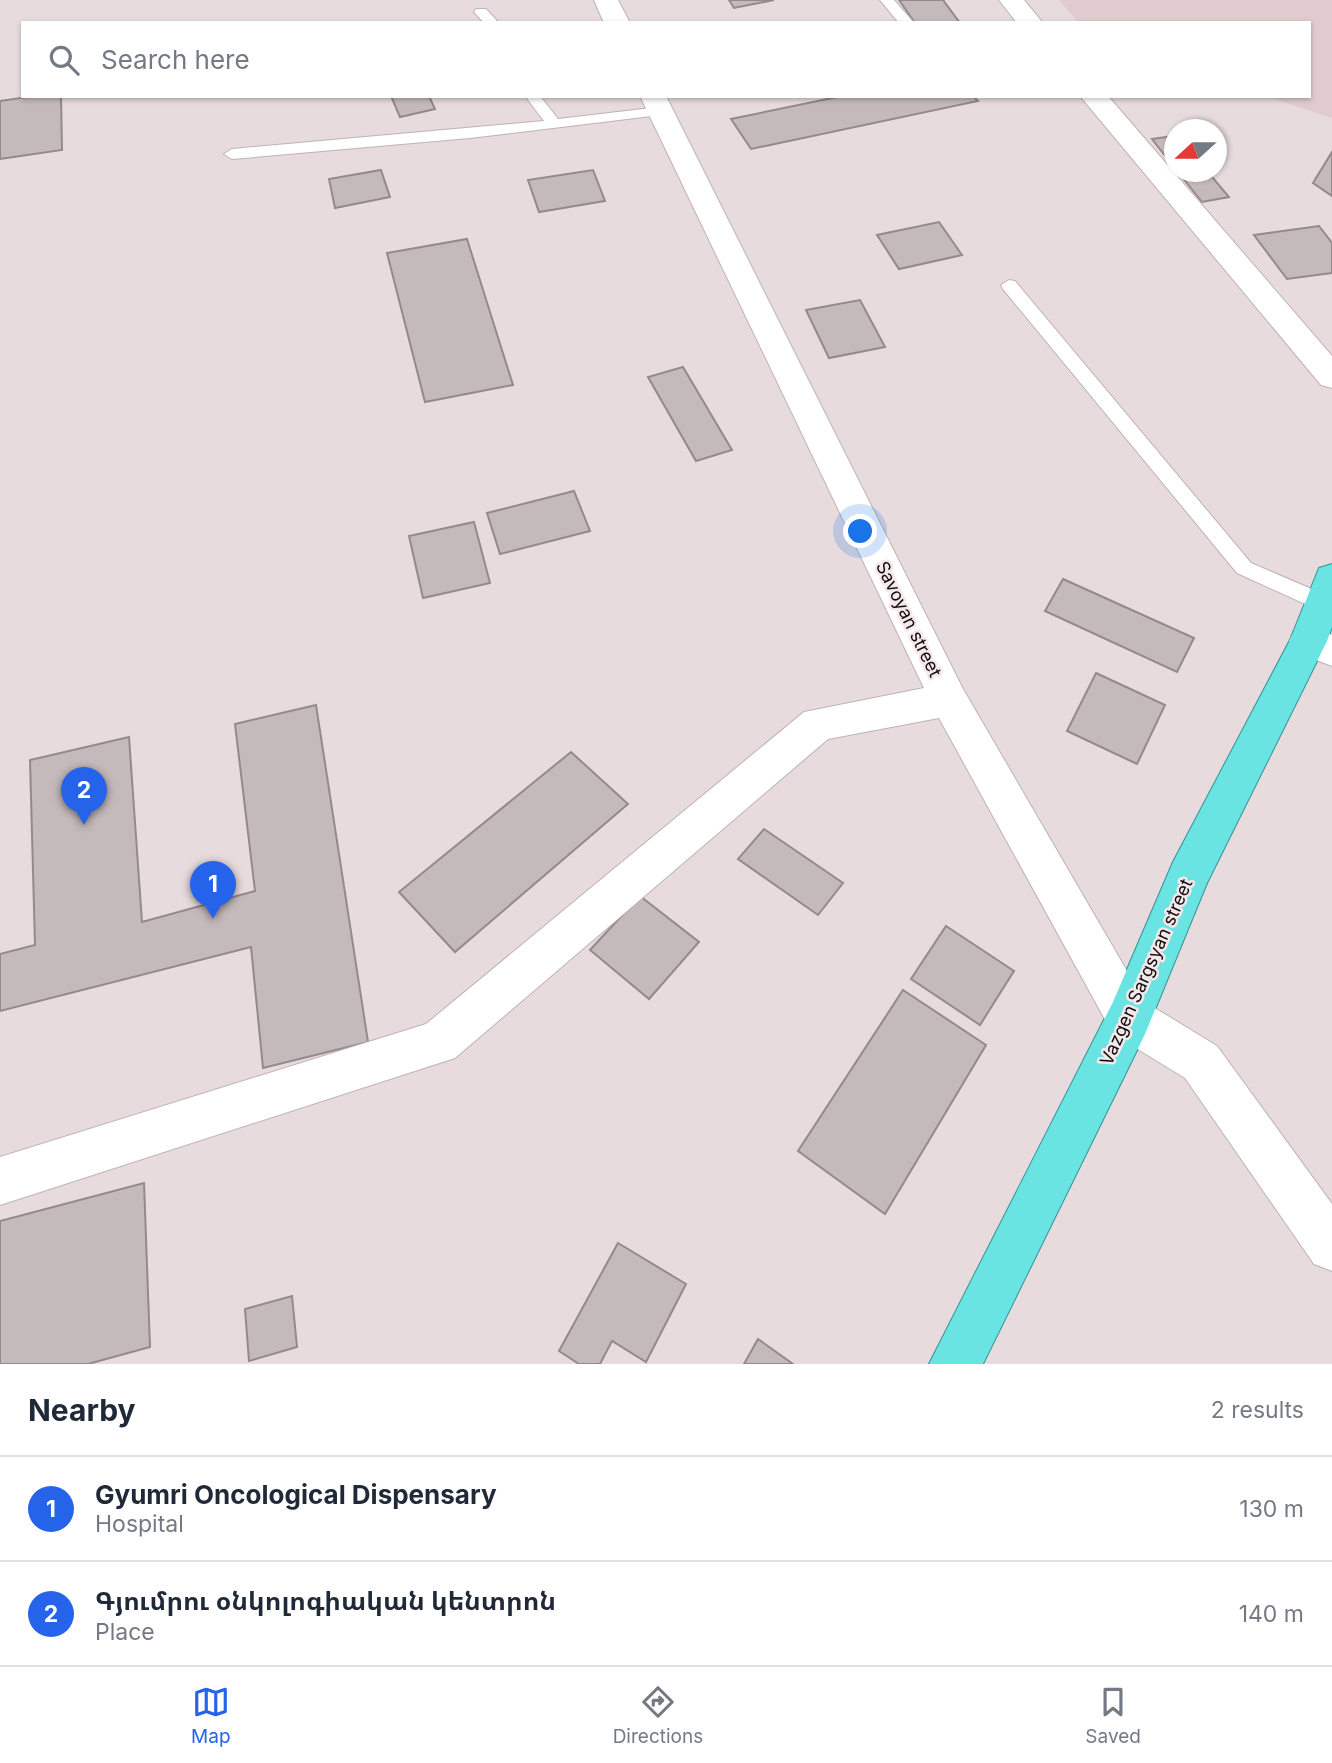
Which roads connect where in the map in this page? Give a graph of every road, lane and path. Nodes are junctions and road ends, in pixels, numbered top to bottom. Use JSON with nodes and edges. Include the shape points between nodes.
{"nodes":[{"id":1,"x":606,"y":0,"type":"edge"},
{"id":2,"x":887,"y":0,"type":"edge"},
{"id":3,"x":1012,"y":0,"type":"edge"},
{"id":4,"x":616,"y":21,"type":"edge"},
{"id":5,"x":905,"y":21,"type":"edge"},
{"id":6,"x":1029,"y":21,"type":"edge"},
{"id":7,"x":534,"y":98,"type":"edge"},
{"id":8,"x":1095,"y":98,"type":"edge"},
{"id":9,"x":656,"y":103,"type":"edge"},
{"id":10,"x":554,"y":124,"type":"junction"},
{"id":11,"x":232,"y":155,"type":"dead end"},
{"id":12,"x":1009,"y":285,"type":"dead end"},
{"id":13,"x":1332,"y":377,"type":"edge"},
{"id":14,"x":1323,"y":618,"type":"edge"},
{"id":15,"x":948,"y":700,"type":"junction"},
{"id":16,"x":1129,"y":1018,"type":"junction"},
{"id":17,"x":0,"y":1181,"type":"edge"},
{"id":18,"x":1332,"y":1246,"type":"edge"},
{"id":19,"x":955,"y":1364,"type":"edge"}],
"edges":[{"from":1,"to":4,"type":"street"},
{"from":2,"to":5,"type":"lane"},
{"from":3,"to":6,"type":"street"},
{"from":7,"to":10,"type":"lane"},
{"from":8,"to":13,"type":"street"},
{"from":9,"to":10,"type":"lane"},
{"from":9,"to":15,"type":"street","name":"Savoyan street"},
{"from":10,"to":11,"type":"lane"},
{"from":12,"to":14,"type":"lane","via":[[1244,568]]},
{"from":14,"to":16,"type":"highway","name":"Vazgen Sargsyan street","via":[[1188,876]]},
{"from":15,"to":16,"type":"street","name":"Savoyan street"},
{"from":15,"to":17,"type":"street","via":[[818,724],[439,1042]]},
{"from":16,"to":18,"type":"street","via":[[1201,1062]]},
{"from":16,"to":19,"type":"highway","name":"Vazgen Sargsyan street"}]}
